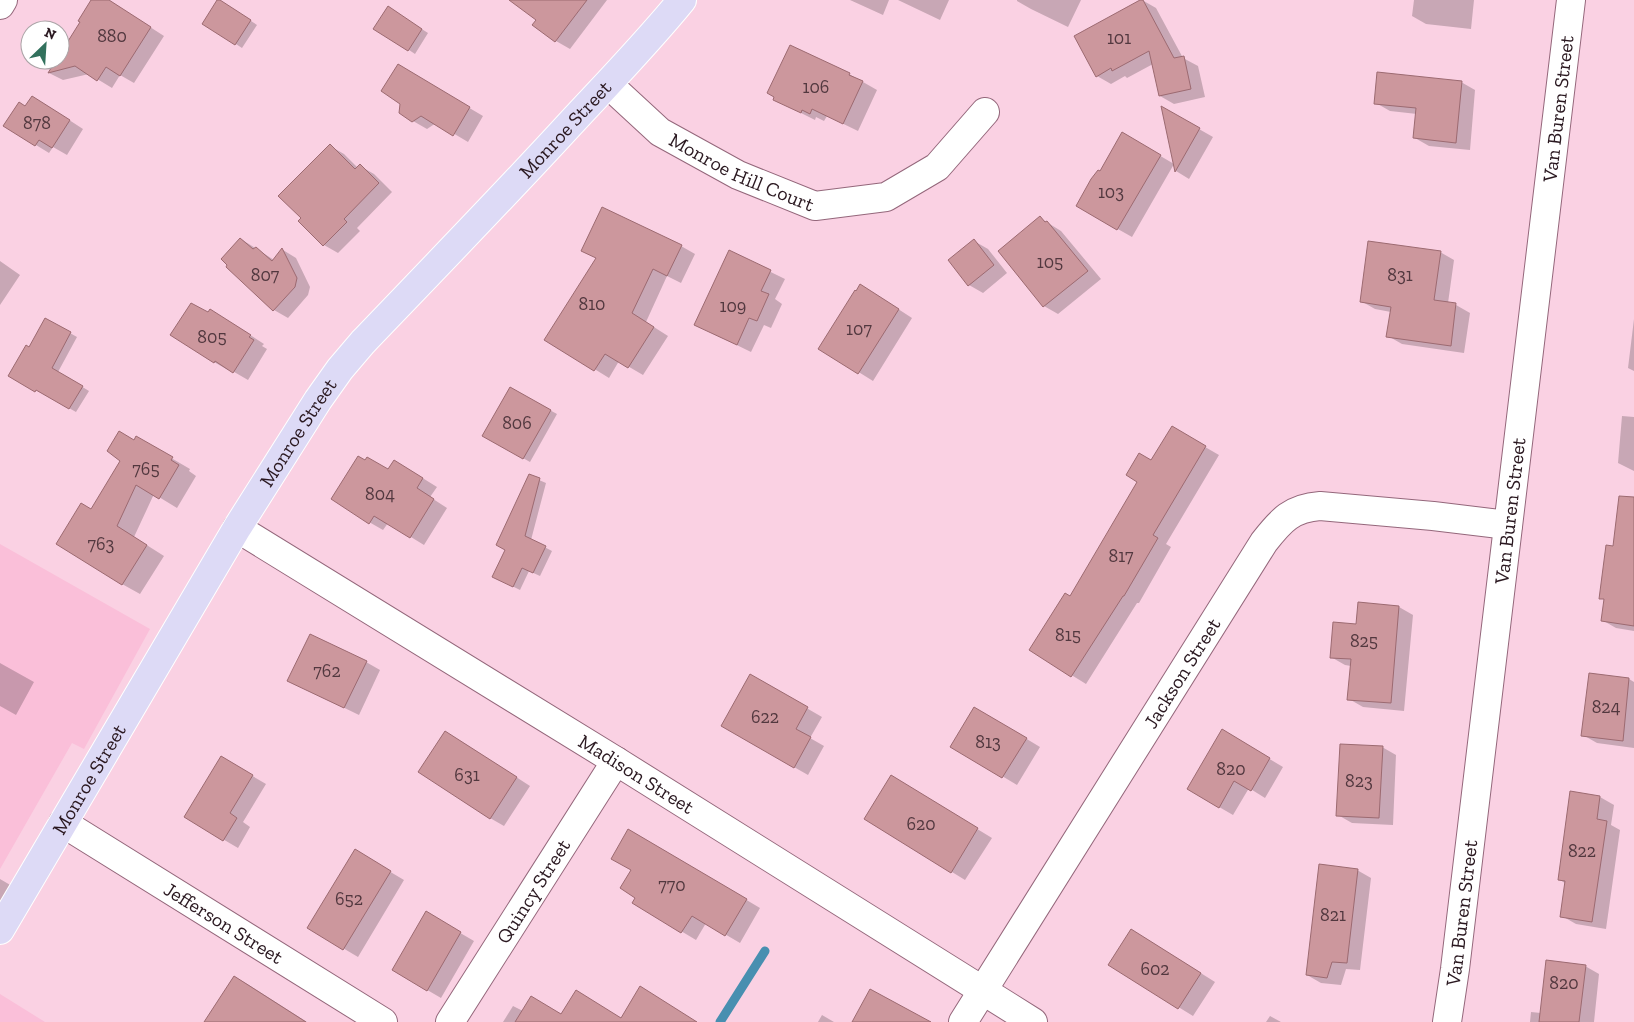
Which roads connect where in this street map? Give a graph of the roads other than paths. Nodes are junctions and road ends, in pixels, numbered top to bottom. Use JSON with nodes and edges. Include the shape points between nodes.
{"nodes":[{"id":1,"x":3,"y":0,"type":"edge"},
{"id":2,"x":682,"y":0,"type":"edge"},
{"id":3,"x":1571,"y":0,"type":"edge"},
{"id":4,"x":0,"y":4,"type":"edge"},
{"id":5,"x":608,"y":84,"type":"junction"},
{"id":6,"x":984,"y":112,"type":"dead end"},
{"id":7,"x":1508,"y":525,"type":"junction"},
{"id":8,"x":237,"y":528,"type":"junction"},
{"id":9,"x":616,"y":761,"type":"junction"},
{"id":10,"x":63,"y":823,"type":"junction"},
{"id":11,"x":0,"y":930,"type":"edge"},
{"id":12,"x":982,"y":991,"type":"junction"},
{"id":13,"x":383,"y":1022,"type":"edge"},
{"id":14,"x":450,"y":1022,"type":"edge"},
{"id":15,"x":963,"y":1022,"type":"edge"},
{"id":16,"x":1033,"y":1022,"type":"edge"},
{"id":17,"x":1447,"y":1022,"type":"edge"}],
"edges":[{"from":1,"to":4,"type":"street"},
{"from":2,"to":5,"type":"main road","name":"Monroe Street"},
{"from":3,"to":7,"type":"street","name":"Van Buren Street"},
{"from":5,"to":6,"type":"street","name":"Monroe Hill Court","via":[[660,132],[738,175],[815,206],[886,197],[937,167]]},
{"from":5,"to":8,"type":"main road","name":"Monroe Street","via":[[363,342],[318,400]]},
{"from":7,"to":12,"type":"street","name":"Jackson Street","via":[[1320,506],[1292,513],[1278,524]]},
{"from":7,"to":17,"type":"street","name":"Van Buren Street"},
{"from":8,"to":9,"type":"street","name":"Madison Street"},
{"from":8,"to":10,"type":"main road","name":"Monroe Street"},
{"from":9,"to":12,"type":"street","name":"Madison Street"},
{"from":9,"to":14,"type":"street","name":"Quincy Street"},
{"from":10,"to":11,"type":"main road","name":"Monroe Street"},
{"from":10,"to":13,"type":"street","name":"Jefferson Street"},
{"from":12,"to":15,"type":"street","name":"Jackson Street"},
{"from":12,"to":16,"type":"street","name":"Madison Street"}]}
